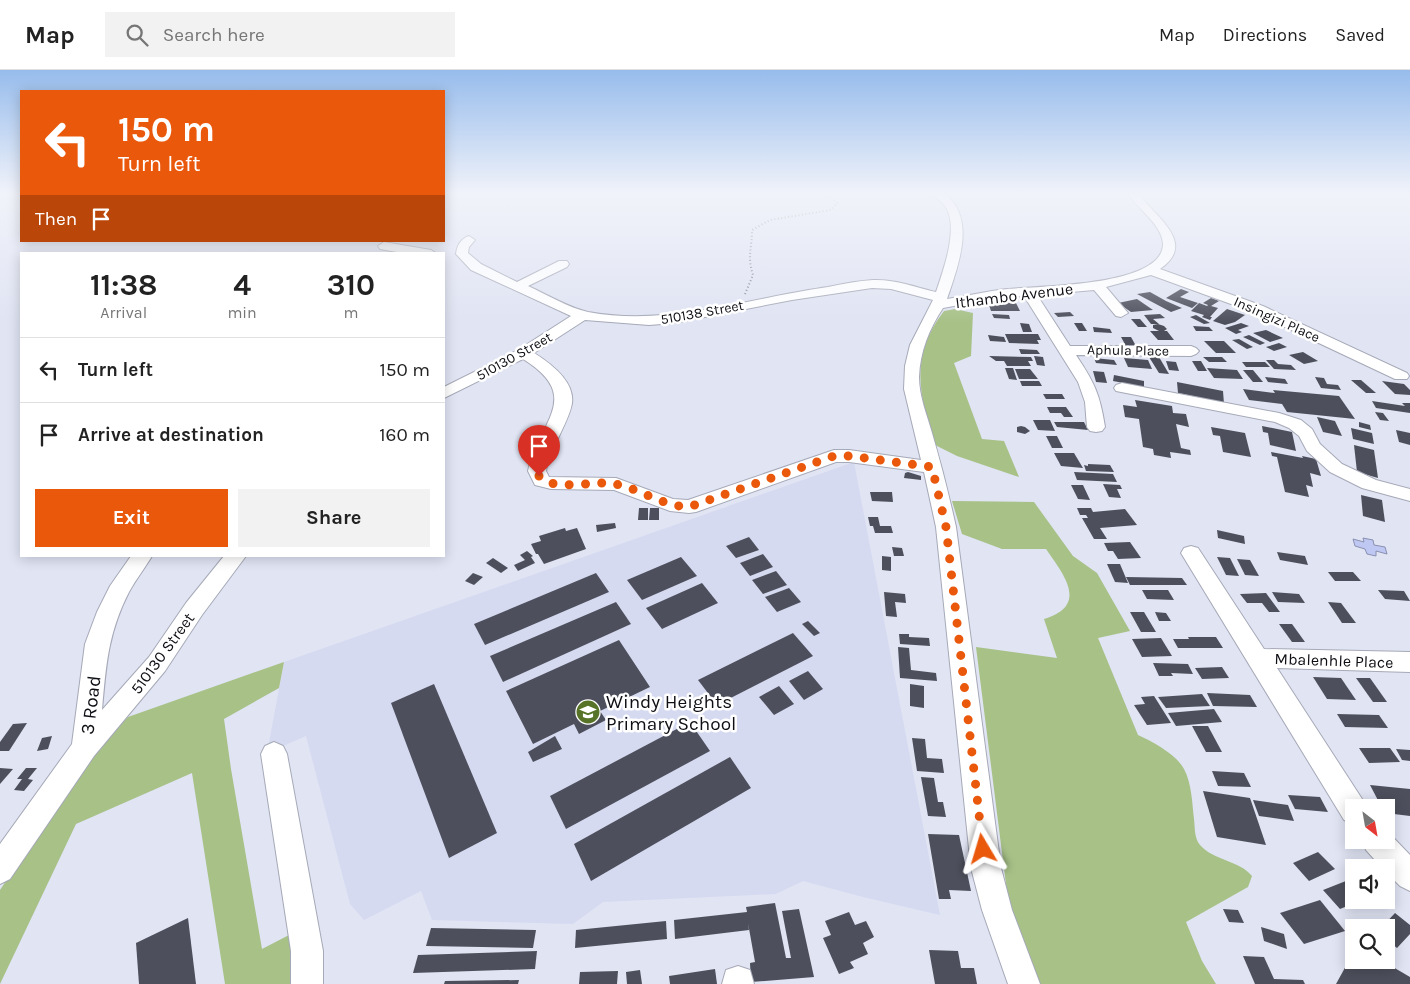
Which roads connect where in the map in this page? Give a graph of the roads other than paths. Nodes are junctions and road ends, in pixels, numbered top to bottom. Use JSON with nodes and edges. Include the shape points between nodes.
{"nodes":[{"id":1,"x":955,"y":238,"type":"edge"},
{"id":2,"x":1167,"y":238,"type":"edge"},
{"id":3,"x":470,"y":240,"type":"dead end"},
{"id":4,"x":384,"y":247,"type":"edge"},
{"id":5,"x":418,"y":252,"type":"edge"},
{"id":6,"x":562,"y":264,"type":"dead end"},
{"id":7,"x":1150,"y":270,"type":"junction"},
{"id":8,"x":1098,"y":286,"type":"junction"},
{"id":9,"x":517,"y":287,"type":"junction"},
{"id":10,"x":1028,"y":291,"type":"junction"},
{"id":11,"x":939,"y":302,"type":"junction"},
{"id":12,"x":1121,"y":313,"type":"dead end"},
{"id":13,"x":582,"y":315,"type":"junction"},
{"id":14,"x":1065,"y":350,"type":"junction"},
{"id":15,"x":1191,"y":351,"type":"dead end"},
{"id":16,"x":524,"y":353,"type":"junction"},
{"id":17,"x":1401,"y":376,"type":"dead end"},
{"id":18,"x":1122,"y":388,"type":"dead end"},
{"id":19,"x":445,"y":392,"type":"edge"},
{"id":20,"x":1096,"y":427,"type":"dead end"},
{"id":21,"x":932,"y":467,"type":"junction"},
{"id":22,"x":1410,"y":495,"type":"edge"},
{"id":23,"x":1191,"y":553,"type":"dead end"},
{"id":24,"x":141,"y":557,"type":"edge"},
{"id":25,"x":235,"y":557,"type":"edge"},
{"id":26,"x":1257,"y":658,"type":"junction"},
{"id":27,"x":1410,"y":662,"type":"edge"},
{"id":28,"x":85,"y":748,"type":"junction"},
{"id":29,"x":274,"y":754,"type":"dead end"},
{"id":30,"x":1346,"y":799,"type":"edge"},
{"id":31,"x":1384,"y":849,"type":"edge"},
{"id":32,"x":0,"y":869,"type":"edge"},
{"id":33,"x":1410,"y":876,"type":"edge"},
{"id":34,"x":307,"y":984,"type":"edge"},
{"id":35,"x":1024,"y":984,"type":"edge"}],
"edges":[{"from":1,"to":11,"type":"street"},
{"from":2,"to":7,"type":"street","name":"Ithambo Avenue","via":[[1170,249],[1165,258]]},
{"from":3,"to":9,"type":"street","name":"510138 Street","via":[[459,257]]},
{"from":4,"to":5,"type":"street"},
{"from":6,"to":9,"type":"street"},
{"from":7,"to":8,"type":"street","name":"Ithambo Avenue","via":[[1128,280]]},
{"from":7,"to":17,"type":"street","name":"Insingizi Place","via":[[1258,309]]},
{"from":8,"to":10,"type":"street","name":"Ithambo Avenue"},
{"from":8,"to":12,"type":"street"},
{"from":9,"to":13,"type":"street","name":"510138 Street"},
{"from":10,"to":11,"type":"street","name":"Ithambo Avenue"},
{"from":10,"to":14,"type":"street","name":"Aphula Place"},
{"from":11,"to":13,"type":"street","name":"510138 Street","via":[[891,285],[872,284],[661,320]]},
{"from":11,"to":21,"type":"street","name":"Ithambo Avenue","via":[[920,334],[910,373]]},
{"from":13,"to":16,"type":"street","name":"510130 Street"},
{"from":14,"to":15,"type":"street","name":"Aphula Place"},
{"from":14,"to":20,"type":"street","name":"Aphula Place","via":[[1086,382]]},
{"from":16,"to":19,"type":"street","name":"510130 Street"},
{"from":16,"to":21,"type":"street","via":[[557,381],[564,403],[539,461],[537,471],[542,481],[616,484],[670,505],[689,507],[834,456]]},
{"from":18,"to":22,"type":"street","via":[[1279,418],[1295,424],[1306,433],[1313,446],[1336,468],[1369,484]]},
{"from":21,"to":35,"type":"street","name":"Ithambo Avenue","via":[[946,527],[986,868],[997,910]]},
{"from":23,"to":26,"type":"street","name":"Mbalenhle Place"},
{"from":24,"to":28,"type":"street","name":"3 Road","via":[[121,586],[97,644]]},
{"from":25,"to":28,"type":"street","name":"510130 Street","via":[[194,609],[157,664]]},
{"from":26,"to":27,"type":"street","name":"Mbalenhle Place"},
{"from":26,"to":30,"type":"street","name":"Mbalenhle Place"},
{"from":28,"to":32,"type":"street","name":"3 Road"},
{"from":29,"to":34,"type":"street","via":[[307,951]]},
{"from":31,"to":33,"type":"street"}]}
